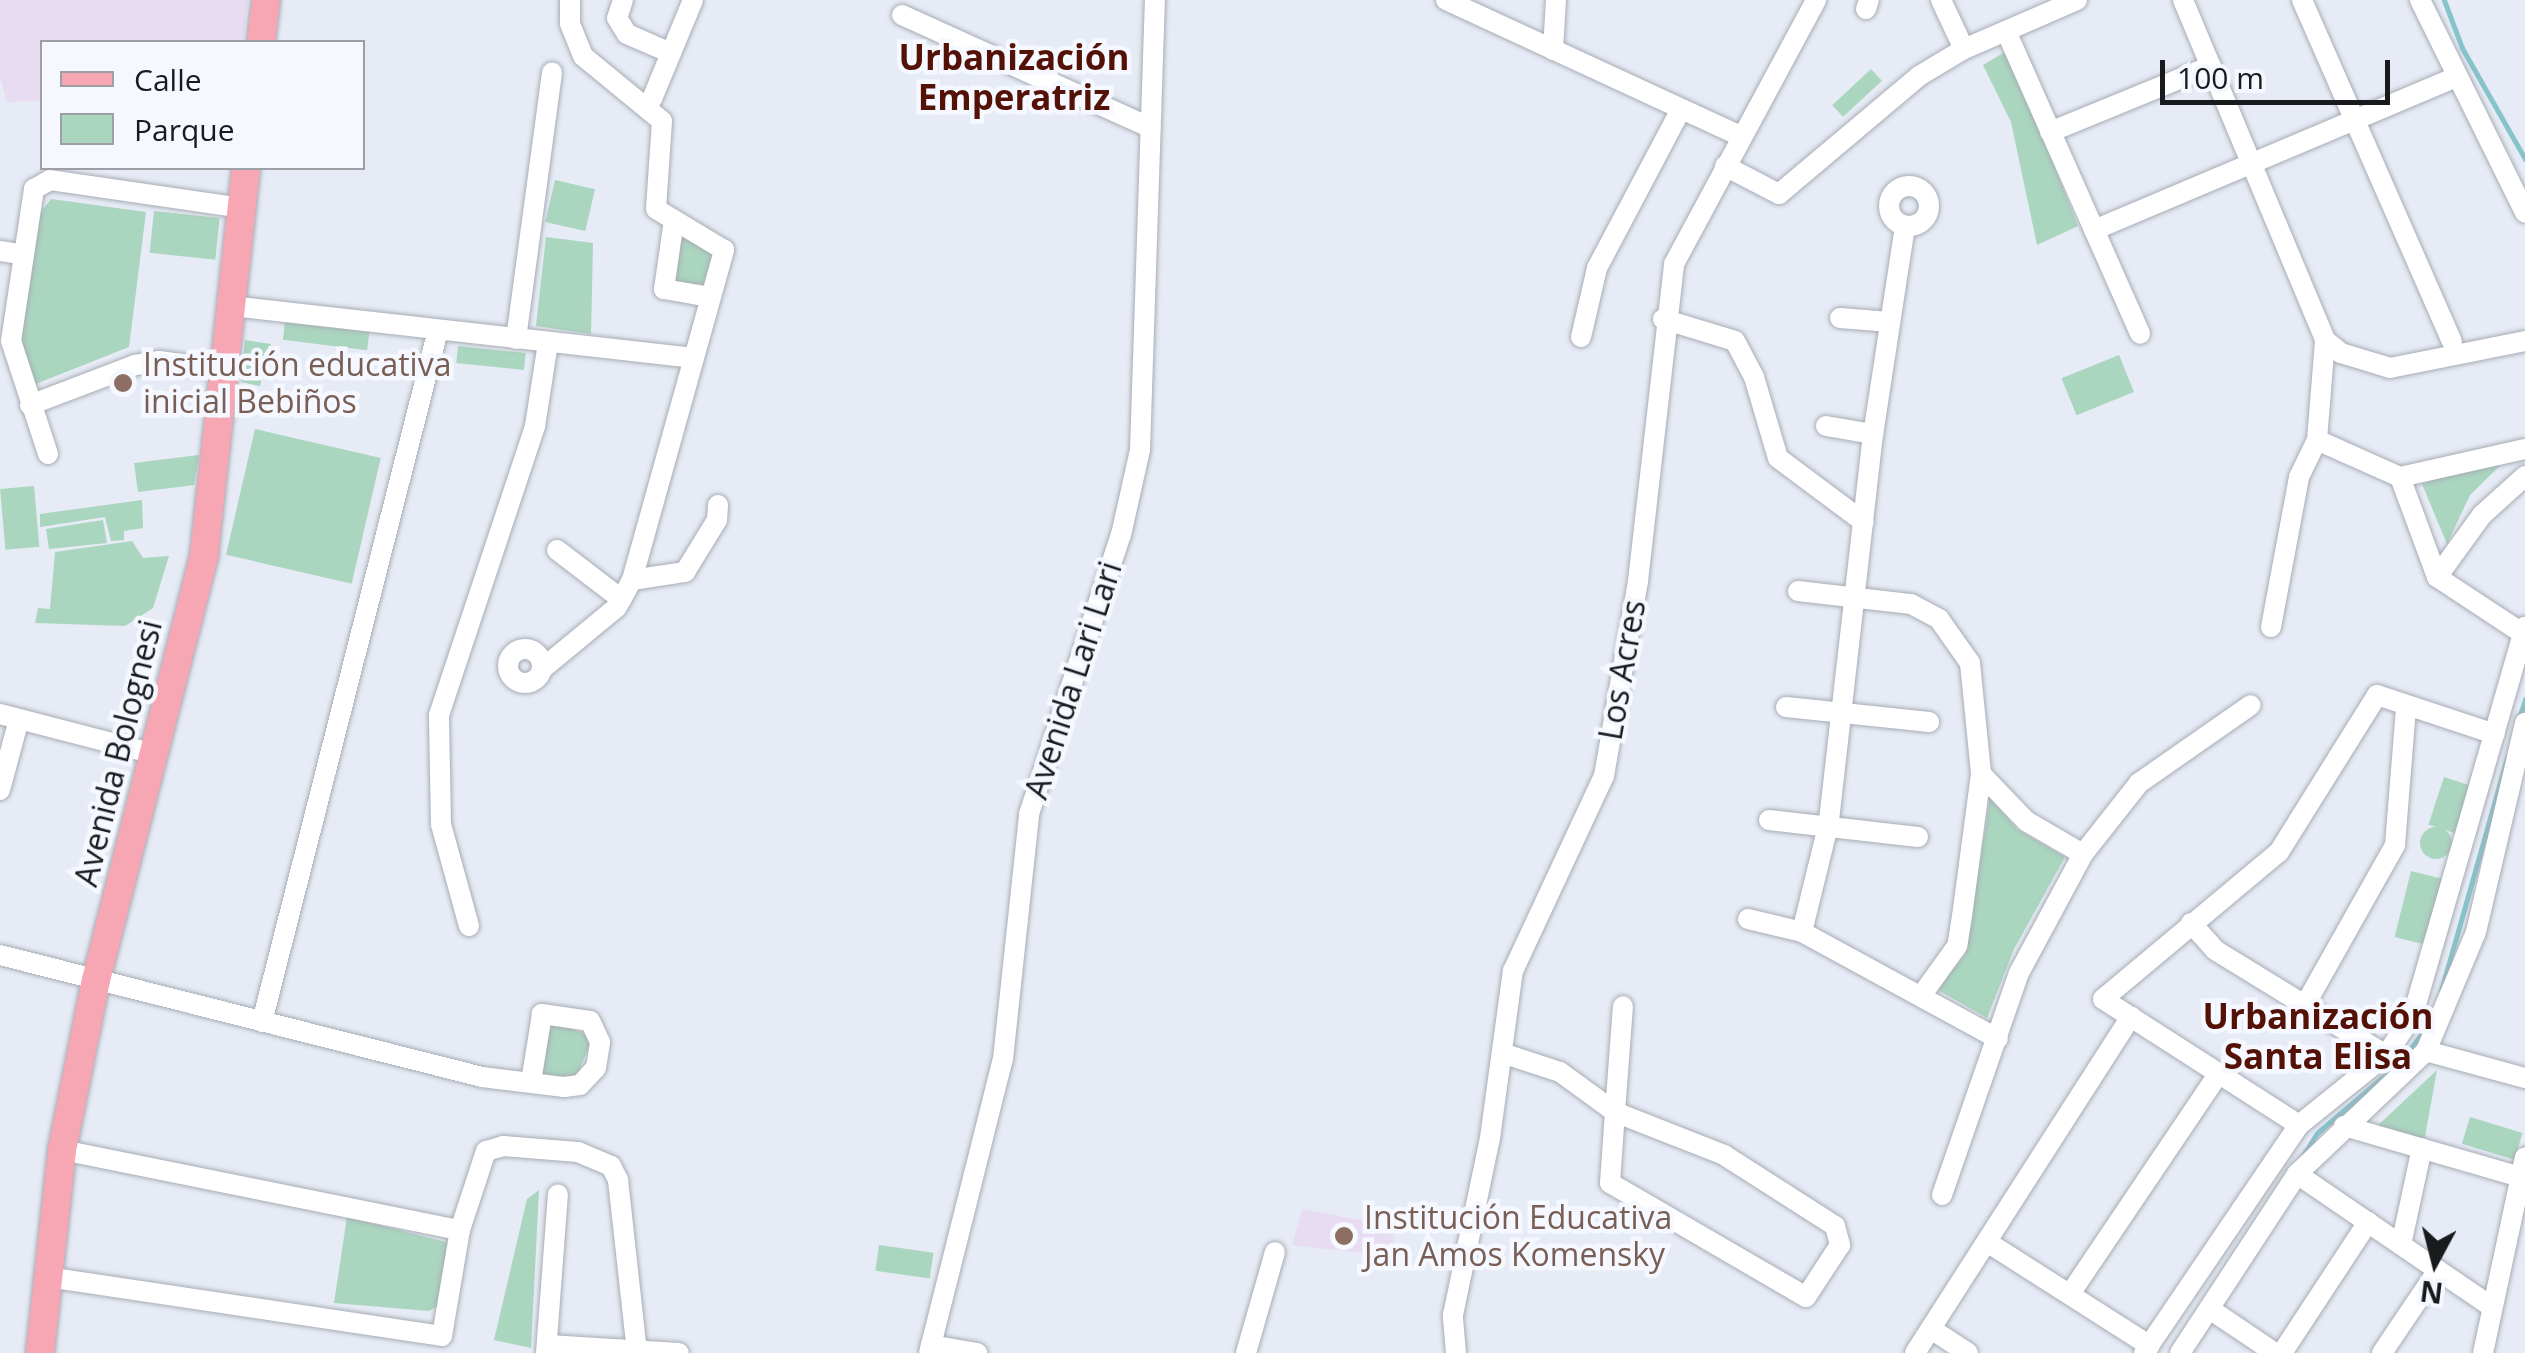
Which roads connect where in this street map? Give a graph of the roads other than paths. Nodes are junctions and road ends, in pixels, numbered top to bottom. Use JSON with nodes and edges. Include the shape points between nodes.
{"nodes":[{"id":1,"x":266,"y":0,"type":"edge"},
{"id":2,"x":570,"y":0,"type":"edge"},
{"id":3,"x":622,"y":0,"type":"edge"},
{"id":4,"x":694,"y":0,"type":"edge"},
{"id":5,"x":1155,"y":0,"type":"edge"},
{"id":6,"x":1556,"y":0,"type":"edge"},
{"id":7,"x":1816,"y":0,"type":"edge"},
{"id":8,"x":1941,"y":0,"type":"edge"},
{"id":9,"x":2183,"y":0,"type":"edge"},
{"id":10,"x":2302,"y":0,"type":"edge"},
{"id":11,"x":2420,"y":0,"type":"edge"},
{"id":12,"x":1450,"y":1,"type":"edge"},
{"id":13,"x":2066,"y":2,"type":"edge"},
{"id":14,"x":902,"y":15,"type":"dead end"},
{"id":15,"x":2006,"y":31,"type":"junction"},
{"id":16,"x":261,"y":40,"type":"edge"},
{"id":17,"x":1964,"y":49,"type":"junction"},
{"id":18,"x":1553,"y":50,"type":"junction"},
{"id":19,"x":672,"y":53,"type":"junction"},
{"id":20,"x":2211,"y":66,"type":"junction"},
{"id":21,"x":552,"y":72,"type":"dead end"},
{"id":22,"x":2454,"y":78,"type":"junction"},
{"id":23,"x":652,"y":99,"type":"dead end"},
{"id":24,"x":1680,"y":111,"type":"junction"},
{"id":25,"x":2355,"y":118,"type":"junction"},
{"id":26,"x":1151,"y":128,"type":"junction"},
{"id":27,"x":2050,"y":132,"type":"junction"},
{"id":28,"x":1740,"y":136,"type":"junction"},
{"id":29,"x":2254,"y":162,"type":"junction"},
{"id":30,"x":1724,"y":166,"type":"junction"},
{"id":31,"x":246,"y":170,"type":"edge"},
{"id":32,"x":242,"y":208,"type":"junction"},
{"id":33,"x":2525,"y":212,"type":"edge"},
{"id":34,"x":674,"y":220,"type":"junction"},
{"id":35,"x":1904,"y":226,"type":"dead end"},
{"id":36,"x":2094,"y":230,"type":"junction"},
{"id":37,"x":10,"y":252,"type":"edge"},
{"id":38,"x":710,"y":297,"type":"junction"},
{"id":39,"x":232,"y":306,"type":"junction"},
{"id":40,"x":1840,"y":318,"type":"dead end"},
{"id":41,"x":1663,"y":319,"type":"junction"},
{"id":42,"x":1890,"y":322,"type":"junction"},
{"id":43,"x":438,"y":330,"type":"junction"},
{"id":44,"x":2140,"y":334,"type":"dead end"},
{"id":45,"x":1581,"y":337,"type":"dead end"},
{"id":46,"x":516,"y":339,"type":"junction"},
{"id":47,"x":2325,"y":340,"type":"junction"},
{"id":48,"x":2452,"y":341,"type":"dead end"},
{"id":49,"x":2525,"y":341,"type":"edge"},
{"id":50,"x":548,"y":343,"type":"junction"},
{"id":51,"x":693,"y":358,"type":"junction"},
{"id":52,"x":225,"y":370,"type":"junction"},
{"id":53,"x":30,"y":405,"type":"junction"},
{"id":54,"x":1826,"y":426,"type":"dead end"},
{"id":55,"x":1873,"y":434,"type":"junction"},
{"id":56,"x":2317,"y":440,"type":"junction"},
{"id":57,"x":2525,"y":449,"type":"edge"},
{"id":58,"x":48,"y":454,"type":"dead end"},
{"id":59,"x":2525,"y":476,"type":"edge"},
{"id":60,"x":2400,"y":477,"type":"junction"},
{"id":61,"x":718,"y":504,"type":"dead end"},
{"id":62,"x":1864,"y":522,"type":"junction"},
{"id":63,"x":557,"y":550,"type":"dead end"},
{"id":64,"x":2437,"y":578,"type":"junction"},
{"id":65,"x":632,"y":580,"type":"junction"},
{"id":66,"x":1798,"y":591,"type":"dead end"},
{"id":67,"x":1856,"y":596,"type":"junction"},
{"id":68,"x":621,"y":599,"type":"junction"},
{"id":69,"x":2271,"y":627,"type":"dead end"},
{"id":70,"x":2524,"y":630,"type":"edge"},
{"id":71,"x":542,"y":669,"type":"dead end"},
{"id":72,"x":2251,"y":705,"type":"dead end"},
{"id":73,"x":1786,"y":707,"type":"dead end"},
{"id":74,"x":2406,"y":709,"type":"junction"},
{"id":75,"x":1842,"y":713,"type":"junction"},
{"id":76,"x":10,"y":717,"type":"edge"},
{"id":77,"x":1930,"y":722,"type":"dead end"},
{"id":78,"x":2525,"y":723,"type":"edge"},
{"id":79,"x":2495,"y":734,"type":"junction"},
{"id":80,"x":155,"y":754,"type":"junction"},
{"id":81,"x":1981,"y":774,"type":"junction"},
{"id":82,"x":0,"y":790,"type":"edge"},
{"id":83,"x":1769,"y":820,"type":"dead end"},
{"id":84,"x":1828,"y":826,"type":"junction"},
{"id":85,"x":1918,"y":837,"type":"dead end"},
{"id":86,"x":2083,"y":854,"type":"junction"},
{"id":87,"x":1748,"y":920,"type":"dead end"},
{"id":88,"x":2191,"y":923,"type":"junction"},
{"id":89,"x":468,"y":926,"type":"dead end"},
{"id":90,"x":1802,"y":932,"type":"junction"},
{"id":91,"x":0,"y":955,"type":"edge"},
{"id":92,"x":96,"y":980,"type":"junction"},
{"id":93,"x":1921,"y":996,"type":"junction"},
{"id":94,"x":2305,"y":1005,"type":"junction"},
{"id":95,"x":1623,"y":1006,"type":"dead end"},
{"id":96,"x":2131,"y":1016,"type":"junction"},
{"id":97,"x":262,"y":1022,"type":"junction"},
{"id":98,"x":1998,"y":1039,"type":"junction"},
{"id":99,"x":2426,"y":1051,"type":"junction"},
{"id":100,"x":1502,"y":1052,"type":"junction"},
{"id":101,"x":2386,"y":1055,"type":"junction"},
{"id":102,"x":2217,"y":1076,"type":"junction"},
{"id":103,"x":2525,"y":1078,"type":"edge"},
{"id":104,"x":530,"y":1082,"type":"dead end"},
{"id":105,"x":1615,"y":1112,"type":"junction"},
{"id":106,"x":2299,"y":1124,"type":"junction"},
{"id":107,"x":2344,"y":1126,"type":"junction"},
{"id":108,"x":2422,"y":1148,"type":"junction"},
{"id":109,"x":62,"y":1150,"type":"junction"},
{"id":110,"x":2523,"y":1167,"type":"edge"},
{"id":111,"x":2297,"y":1174,"type":"junction"},
{"id":112,"x":558,"y":1194,"type":"dead end"},
{"id":113,"x":1942,"y":1195,"type":"dead end"},
{"id":114,"x":2368,"y":1222,"type":"junction"},
{"id":115,"x":460,"y":1230,"type":"junction"},
{"id":116,"x":1987,"y":1242,"type":"junction"},
{"id":117,"x":2401,"y":1245,"type":"junction"},
{"id":118,"x":1274,"y":1252,"type":"dead end"},
{"id":119,"x":2438,"y":1270,"type":"junction"},
{"id":120,"x":48,"y":1277,"type":"junction"},
{"id":121,"x":2070,"y":1294,"type":"junction"},
{"id":122,"x":2492,"y":1307,"type":"junction"},
{"id":123,"x":2211,"y":1310,"type":"junction"},
{"id":124,"x":1930,"y":1329,"type":"junction"},
{"id":125,"x":547,"y":1349,"type":"edge"},
{"id":126,"x":930,"y":1349,"type":"edge"},
{"id":127,"x":2147,"y":1349,"type":"edge"},
{"id":128,"x":637,"y":1352,"type":"edge"},
{"id":129,"x":40,"y":1353,"type":"edge"},
{"id":130,"x":679,"y":1353,"type":"edge"},
{"id":131,"x":976,"y":1353,"type":"edge"},
{"id":132,"x":1246,"y":1353,"type":"edge"},
{"id":133,"x":1456,"y":1353,"type":"edge"},
{"id":134,"x":1915,"y":1353,"type":"edge"},
{"id":135,"x":1968,"y":1353,"type":"edge"},
{"id":136,"x":2180,"y":1353,"type":"edge"},
{"id":137,"x":2279,"y":1353,"type":"edge"},
{"id":138,"x":2382,"y":1353,"type":"edge"},
{"id":139,"x":2483,"y":1353,"type":"edge"}],
"edges":[{"from":1,"to":16,"type":"main road"},
{"from":2,"to":34,"type":"street","via":[[570,23],[583,56],[662,121],[656,209]]},
{"from":3,"to":19,"type":"street","via":[[618,18],[627,34]]},
{"from":4,"to":19,"type":"street"},
{"from":5,"to":26,"type":"street","name":"Avenida Lari Lari"},
{"from":6,"to":18,"type":"street"},
{"from":7,"to":28,"type":"street","name":"Los Acres"},
{"from":8,"to":17,"type":"street"},
{"from":9,"to":20,"type":"street"},
{"from":10,"to":25,"type":"street"},
{"from":11,"to":22,"type":"street"},
{"from":12,"to":18,"type":"street"},
{"from":13,"to":15,"type":"street"},
{"from":14,"to":26,"type":"street"},
{"from":15,"to":17,"type":"street"},
{"from":15,"to":27,"type":"street"},
{"from":17,"to":30,"type":"street","via":[[1920,76],[1779,194]]},
{"from":18,"to":24,"type":"street"},
{"from":19,"to":23,"type":"street"},
{"from":20,"to":27,"type":"street"},
{"from":20,"to":29,"type":"street"},
{"from":21,"to":46,"type":"street"},
{"from":22,"to":25,"type":"street"},
{"from":22,"to":33,"type":"street"},
{"from":24,"to":28,"type":"street"},
{"from":24,"to":45,"type":"street","via":[[1597,268]]},
{"from":25,"to":29,"type":"street"},
{"from":25,"to":48,"type":"street"},
{"from":26,"to":126,"type":"street","name":"Avenida Lari Lari","via":[[1140,450],[1122,535],[1029,814],[1003,1059]]},
{"from":27,"to":36,"type":"street"},
{"from":28,"to":30,"type":"street","name":"Los Acres"},
{"from":29,"to":36,"type":"street"},
{"from":29,"to":47,"type":"street"},
{"from":30,"to":41,"type":"street","name":"Los Acres","via":[[1674,264]]},
{"from":31,"to":32,"type":"main road","name":"Avenida Bolognesi"},
{"from":32,"to":37,"type":"street","via":[[41,182]]},
{"from":32,"to":39,"type":"main road","name":"Avenida Bolognesi"},
{"from":34,"to":38,"type":"street","via":[[724,250]]},
{"from":34,"to":38,"type":"street","via":[[664,289]]},
{"from":35,"to":42,"type":"street"},
{"from":36,"to":44,"type":"street"},
{"from":37,"to":53,"type":"street","via":[[11,341]]},
{"from":38,"to":51,"type":"street"},
{"from":39,"to":43,"type":"street"},
{"from":39,"to":52,"type":"main road","name":"Avenida Bolognesi"},
{"from":40,"to":42,"type":"street"},
{"from":41,"to":62,"type":"street","via":[[1736,341],[1778,458]]},
{"from":41,"to":100,"type":"street","name":"Los Acres","via":[[1638,582],[1604,776],[1513,971]]},
{"from":42,"to":55,"type":"street"},
{"from":43,"to":46,"type":"street"},
{"from":43,"to":97,"type":"street"},
{"from":46,"to":50,"type":"street"},
{"from":47,"to":49,"type":"street","via":[[2341,353],[2390,368]]},
{"from":47,"to":56,"type":"street"},
{"from":50,"to":51,"type":"street"},
{"from":50,"to":89,"type":"street","via":[[535,426],[439,714],[441,824]]},
{"from":51,"to":65,"type":"street"},
{"from":52,"to":53,"type":"street","via":[[159,360],[136,364]]},
{"from":52,"to":80,"type":"main road","name":"Avenida Bolognesi","via":[[204,556]]},
{"from":53,"to":58,"type":"street"},
{"from":54,"to":55,"type":"street"},
{"from":55,"to":62,"type":"street"},
{"from":56,"to":60,"type":"street"},
{"from":56,"to":69,"type":"street","via":[[2299,477]]},
{"from":57,"to":60,"type":"street"},
{"from":59,"to":64,"type":"street","via":[[2482,515]]},
{"from":60,"to":64,"type":"street"},
{"from":61,"to":65,"type":"street","via":[[717,520],[685,572]]},
{"from":62,"to":67,"type":"street"},
{"from":63,"to":68,"type":"street"},
{"from":64,"to":70,"type":"street"},
{"from":65,"to":68,"type":"street"},
{"from":66,"to":67,"type":"street"},
{"from":67,"to":75,"type":"street"},
{"from":67,"to":81,"type":"street","via":[[1911,604],[1956,638],[1977,698]]},
{"from":68,"to":71,"type":"street"},
{"from":70,"to":79,"type":"street"},
{"from":72,"to":86,"type":"street","via":[[2140,783]]},
{"from":73,"to":75,"type":"street"},
{"from":74,"to":79,"type":"street","via":[[2414,704]]},
{"from":74,"to":88,"type":"street","via":[[2377,696],[2279,852]]},
{"from":74,"to":94,"type":"street","via":[[2394,845]]},
{"from":75,"to":77,"type":"street"},
{"from":75,"to":84,"type":"street"},
{"from":76,"to":80,"type":"street"},
{"from":76,"to":82,"type":"street"},
{"from":78,"to":99,"type":"street","via":[[2476,932]]},
{"from":79,"to":101,"type":"street","via":[[2429,974],[2413,1015]]},
{"from":80,"to":92,"type":"main road","name":"Avenida Bolognesi"},
{"from":81,"to":86,"type":"street","via":[[2026,821]]},
{"from":81,"to":93,"type":"street","via":[[1957,946]]},
{"from":83,"to":84,"type":"street"},
{"from":84,"to":85,"type":"street"},
{"from":84,"to":90,"type":"street"},
{"from":86,"to":98,"type":"street","via":[[2019,974]]},
{"from":87,"to":90,"type":"street"},
{"from":88,"to":94,"type":"street","via":[[2215,950]]},
{"from":88,"to":96,"type":"street","via":[[2103,1000]]},
{"from":90,"to":93,"type":"street"},
{"from":91,"to":92,"type":"street"},
{"from":92,"to":97,"type":"street"},
{"from":92,"to":109,"type":"main road","name":"Avenida Bolognesi"},
{"from":93,"to":98,"type":"street"},
{"from":94,"to":101,"type":"street"},
{"from":95,"to":105,"type":"street"},
{"from":96,"to":102,"type":"street"},
{"from":96,"to":116,"type":"street"},
{"from":97,"to":104,"type":"street","via":[[482,1077]]},
{"from":98,"to":113,"type":"street"},
{"from":99,"to":103,"type":"street"},
{"from":99,"to":107,"type":"street"},
{"from":100,"to":105,"type":"street","via":[[1560,1072]]},
{"from":100,"to":133,"type":"street","name":"Los Acres","via":[[1453,1315]]},
{"from":101,"to":106,"type":"street"},
{"from":102,"to":106,"type":"street"},
{"from":102,"to":121,"type":"street"},
{"from":105,"to":105,"type":"street","via":[[1724,1155],[1836,1226],[1840,1244],[1806,1297],[1610,1183]]},
{"from":106,"to":127,"type":"street"},
{"from":107,"to":108,"type":"street"},
{"from":107,"to":111,"type":"street"},
{"from":108,"to":110,"type":"street"},
{"from":108,"to":117,"type":"street"},
{"from":109,"to":115,"type":"street"},
{"from":109,"to":120,"type":"main road","name":"Avenida Bolognesi"},
{"from":110,"to":122,"type":"street"},
{"from":111,"to":114,"type":"street"},
{"from":111,"to":123,"type":"street"},
{"from":112,"to":125,"type":"street"},
{"from":114,"to":117,"type":"street"},
{"from":114,"to":137,"type":"street"},
{"from":115,"to":120,"type":"street","via":[[442,1336]]},
{"from":115,"to":128,"type":"street","via":[[492,1146],[578,1152],[611,1166],[636,1300]]},
{"from":116,"to":121,"type":"street"},
{"from":116,"to":124,"type":"street"},
{"from":117,"to":119,"type":"street"},
{"from":118,"to":132,"type":"street"},
{"from":119,"to":122,"type":"street"},
{"from":119,"to":138,"type":"street"},
{"from":120,"to":129,"type":"main road","name":"Avenida Bolognesi"},
{"from":121,"to":127,"type":"street"},
{"from":122,"to":139,"type":"street"},
{"from":123,"to":136,"type":"street"},
{"from":123,"to":137,"type":"street"},
{"from":124,"to":134,"type":"street"},
{"from":124,"to":135,"type":"street"},
{"from":125,"to":128,"type":"street"},
{"from":126,"to":131,"type":"street"},
{"from":128,"to":130,"type":"street"}]}
